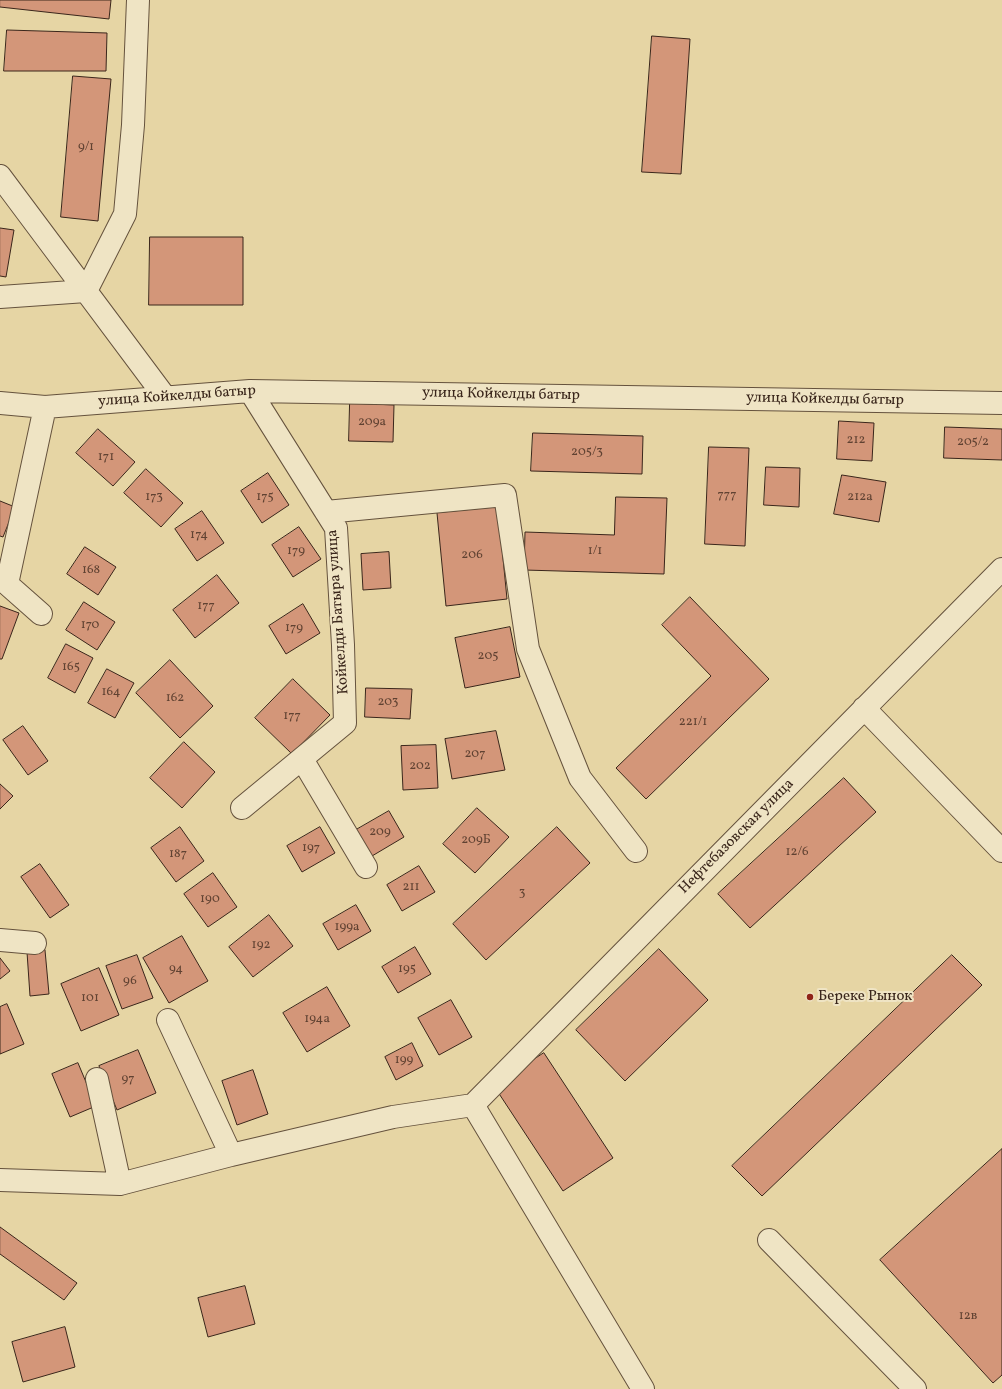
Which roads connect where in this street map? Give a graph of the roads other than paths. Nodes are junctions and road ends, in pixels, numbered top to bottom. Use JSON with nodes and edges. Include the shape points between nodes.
{"nodes":[{"id":1,"x":138,"y":0,"type":"edge"},
{"id":2,"x":0,"y":176,"type":"edge"},
{"id":3,"x":86,"y":291,"type":"junction"},
{"id":4,"x":0,"y":297,"type":"edge"},
{"id":5,"x":250,"y":391,"type":"junction"},
{"id":6,"x":165,"y":398,"type":"junction"},
{"id":7,"x":1002,"y":402,"type":"edge"},
{"id":8,"x":0,"y":403,"type":"edge"},
{"id":9,"x":45,"y":407,"type":"junction"},
{"id":10,"x":326,"y":512,"type":"junction"},
{"id":11,"x":1002,"y":569,"type":"edge"},
{"id":12,"x":41,"y":614,"type":"dead end"},
{"id":13,"x":864,"y":708,"type":"junction"},
{"id":14,"x":302,"y":759,"type":"junction"},
{"id":15,"x":242,"y":808,"type":"dead end"},
{"id":16,"x":636,"y":851,"type":"dead end"},
{"id":17,"x":1002,"y":851,"type":"edge"},
{"id":18,"x":366,"y":867,"type":"dead end"},
{"id":19,"x":0,"y":940,"type":"edge"},
{"id":20,"x":35,"y":943,"type":"dead end"},
{"id":21,"x":168,"y":1020,"type":"dead end"},
{"id":22,"x":97,"y":1079,"type":"dead end"},
{"id":23,"x":473,"y":1105,"type":"junction"},
{"id":24,"x":231,"y":1155,"type":"junction"},
{"id":25,"x":0,"y":1180,"type":"edge"},
{"id":26,"x":120,"y":1184,"type":"junction"},
{"id":27,"x":769,"y":1240,"type":"dead end"},
{"id":28,"x":643,"y":1389,"type":"edge"},
{"id":29,"x":915,"y":1389,"type":"edge"}],
"edges":[{"from":1,"to":3,"type":"street","via":[[133,125],[124,214]]},
{"from":2,"to":3,"type":"street"},
{"from":3,"to":4,"type":"street"},
{"from":3,"to":6,"type":"street"},
{"from":5,"to":6,"type":"street","name":"улица Койкелды батыр"},
{"from":5,"to":7,"type":"street","name":"улица Койкелды батыр"},
{"from":5,"to":10,"type":"street","name":"Койкелди Батыра улица"},
{"from":6,"to":9,"type":"street","name":"улица Койкелды батыр"},
{"from":8,"to":9,"type":"street","name":"улица Койкелды батыр"},
{"from":9,"to":12,"type":"street","via":[[7,584]]},
{"from":10,"to":14,"type":"street","name":"Койкелди Батыра улица","via":[[336,528],[345,723]]},
{"from":10,"to":16,"type":"street","via":[[505,495],[528,649],[580,778]]},
{"from":11,"to":13,"type":"street","name":"Нефтебазовская улица"},
{"from":13,"to":17,"type":"street"},
{"from":13,"to":23,"type":"street","name":"Нефтебазовская улица"},
{"from":14,"to":15,"type":"street","name":"Койкелди Батыра улица"},
{"from":14,"to":18,"type":"street"},
{"from":19,"to":20,"type":"street"},
{"from":21,"to":24,"type":"street"},
{"from":22,"to":26,"type":"street"},
{"from":23,"to":24,"type":"street","via":[[393,1117]]},
{"from":23,"to":28,"type":"street"},
{"from":24,"to":26,"type":"street"},
{"from":25,"to":26,"type":"street"},
{"from":27,"to":29,"type":"street"}]}
